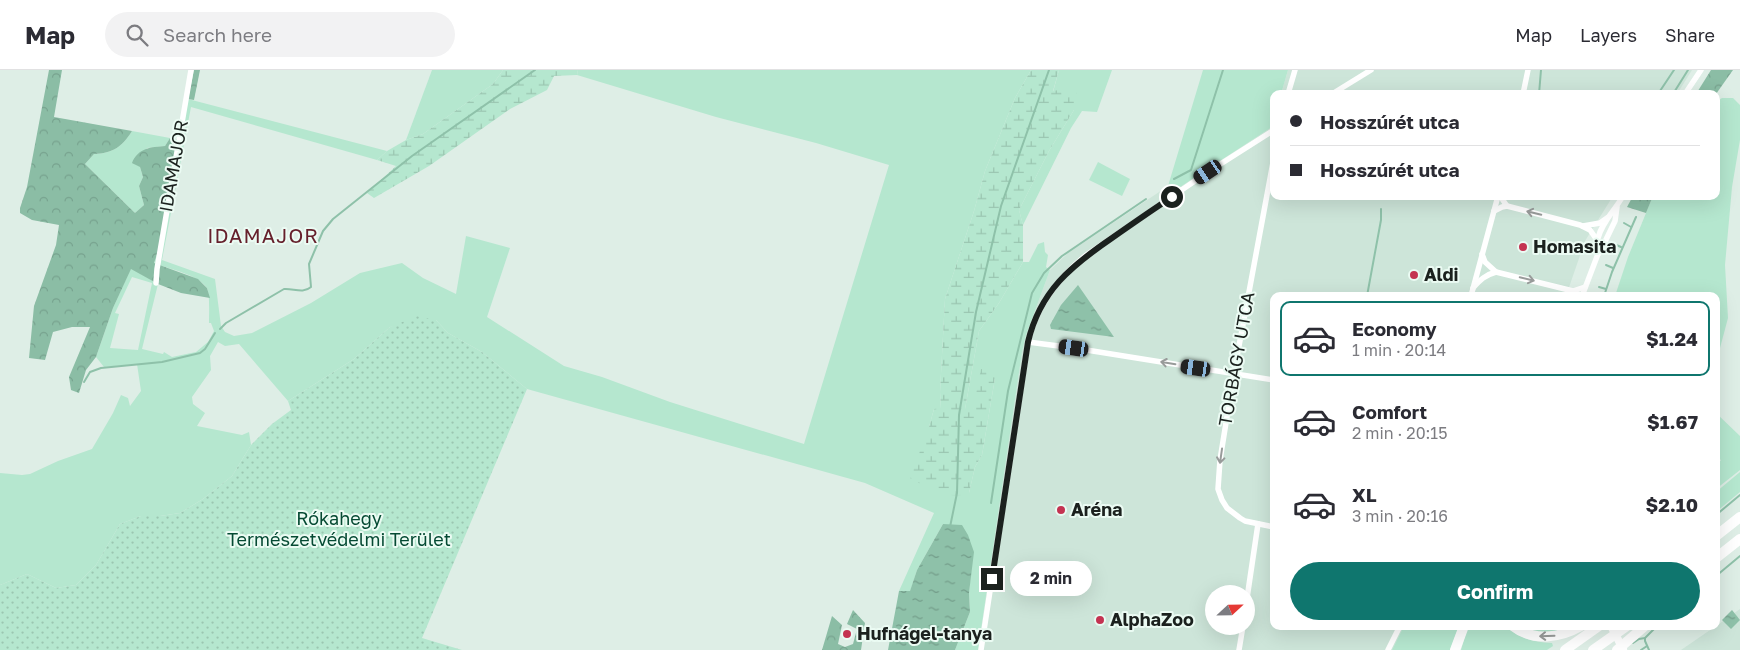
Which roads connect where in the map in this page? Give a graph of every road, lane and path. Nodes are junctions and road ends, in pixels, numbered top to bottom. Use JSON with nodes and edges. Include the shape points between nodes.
{"nodes":[{"id":1,"x":191,"y":70,"type":"edge"},
{"id":2,"x":1295,"y":70,"type":"edge"},
{"id":3,"x":1371,"y":70,"type":"edge"},
{"id":4,"x":1528,"y":70,"type":"edge"},
{"id":5,"x":1701,"y":70,"type":"edge"},
{"id":6,"x":1290,"y":90,"type":"edge"},
{"id":7,"x":1338,"y":90,"type":"edge"},
{"id":8,"x":1524,"y":90,"type":"edge"},
{"id":9,"x":1688,"y":90,"type":"edge"},
{"id":10,"x":1270,"y":133,"type":"edge"},
{"id":11,"x":1270,"y":180,"type":"edge"},
{"id":12,"x":1498,"y":200,"type":"edge"},
{"id":13,"x":1502,"y":200,"type":"edge"},
{"id":14,"x":1621,"y":200,"type":"edge"},
{"id":15,"x":1507,"y":206,"type":"junction"},
{"id":16,"x":1618,"y":207,"type":"junction"},
{"id":17,"x":1494,"y":211,"type":"junction"},
{"id":18,"x":1608,"y":218,"type":"junction"},
{"id":19,"x":1583,"y":226,"type":"junction"},
{"id":20,"x":1597,"y":240,"type":"junction"},
{"id":21,"x":1482,"y":254,"type":"junction"},
{"id":22,"x":1598,"y":254,"type":"junction"},
{"id":23,"x":1496,"y":272,"type":"junction"},
{"id":24,"x":156,"y":283,"type":"dead end"},
{"id":25,"x":1585,"y":287,"type":"junction"},
{"id":26,"x":1473,"y":288,"type":"junction"},
{"id":27,"x":1566,"y":289,"type":"junction"},
{"id":28,"x":1472,"y":292,"type":"edge"},
{"id":29,"x":1569,"y":292,"type":"edge"},
{"id":30,"x":1583,"y":292,"type":"edge"},
{"id":31,"x":1028,"y":342,"type":"junction"},
{"id":32,"x":1234,"y":373,"type":"junction"},
{"id":33,"x":1270,"y":379,"type":"edge"},
{"id":34,"x":1740,"y":517,"type":"edge"},
{"id":35,"x":1258,"y":524,"type":"junction"},
{"id":36,"x":1270,"y":526,"type":"edge"},
{"id":37,"x":1720,"y":533,"type":"edge"},
{"id":38,"x":1740,"y":539,"type":"edge"},
{"id":39,"x":1720,"y":555,"type":"edge"},
{"id":40,"x":1249,"y":585,"type":"edge"},
{"id":41,"x":1398,"y":630,"type":"edge"},
{"id":42,"x":1462,"y":630,"type":"edge"},
{"id":43,"x":1520,"y":630,"type":"edge"},
{"id":44,"x":1574,"y":630,"type":"edge"},
{"id":45,"x":1593,"y":630,"type":"edge"},
{"id":46,"x":1613,"y":630,"type":"edge"},
{"id":47,"x":1621,"y":630,"type":"edge"},
{"id":48,"x":1640,"y":630,"type":"edge"},
{"id":49,"x":1242,"y":635,"type":"edge"},
{"id":50,"x":981,"y":650,"type":"edge"},
{"id":51,"x":1239,"y":650,"type":"edge"},
{"id":52,"x":1388,"y":650,"type":"edge"},
{"id":53,"x":1455,"y":650,"type":"edge"},
{"id":54,"x":1565,"y":650,"type":"edge"},
{"id":55,"x":1593,"y":650,"type":"edge"},
{"id":56,"x":1617,"y":650,"type":"edge"},
{"id":57,"x":1623,"y":650,"type":"edge"}],
"edges":[{"from":1,"to":24,"type":"street","name":"IDAMAJOR"},
{"from":2,"to":6,"type":"street"},
{"from":3,"to":7,"type":"street"},
{"from":4,"to":8,"type":"street"},
{"from":5,"to":9,"type":"street"},
{"from":10,"to":31,"type":"street","via":[[1085,256],[1048,295]]},
{"from":11,"to":32,"type":"street","name":"TORBÁGY UTCA"},
{"from":12,"to":17,"type":"street"},
{"from":13,"to":15,"type":"street"},
{"from":14,"to":16,"type":"street"},
{"from":15,"to":17,"type":"street"},
{"from":19,"to":15,"type":"street","one_way":true},
{"from":16,"to":18,"type":"street"},
{"from":16,"to":22,"type":"street"},
{"from":17,"to":21,"type":"street"},
{"from":18,"to":19,"type":"street"},
{"from":18,"to":20,"type":"street"},
{"from":19,"to":20,"type":"street"},
{"from":20,"to":22,"type":"street"},
{"from":21,"to":23,"type":"street","via":[[1485,262]]},
{"from":21,"to":26,"type":"street"},
{"from":22,"to":25,"type":"street"},
{"from":23,"to":26,"type":"street","via":[[1488,274]]},
{"from":23,"to":27,"type":"street","one_way":true},
{"from":25,"to":27,"type":"street","via":[[1573,291]]},
{"from":25,"to":30,"type":"street"},
{"from":26,"to":28,"type":"street"},
{"from":27,"to":29,"type":"street"},
{"from":32,"to":31,"type":"street","one_way":true},
{"from":31,"to":50,"type":"street"},
{"from":32,"to":33,"type":"street"},
{"from":32,"to":35,"type":"street","name":"TORBÁGY UTCA","one_way":true,"via":[[1218,489],[1227,508],[1240,518]]},
{"from":34,"to":37,"type":"highway"},
{"from":35,"to":36,"type":"street","name":"TORBÁGY UTCA"},
{"from":35,"to":40,"type":"street"},
{"from":38,"to":39,"type":"highway"},
{"from":41,"to":52,"type":"street"},
{"from":42,"to":53,"type":"highway"},
{"from":44,"to":43,"type":"highway","one_way":true,"via":[[1552,637],[1526,634]]},
{"from":45,"to":54,"type":"highway"},
{"from":46,"to":57,"type":"street"},
{"from":47,"to":55,"type":"highway"},
{"from":48,"to":56,"type":"highway"},
{"from":49,"to":51,"type":"street"}]}
